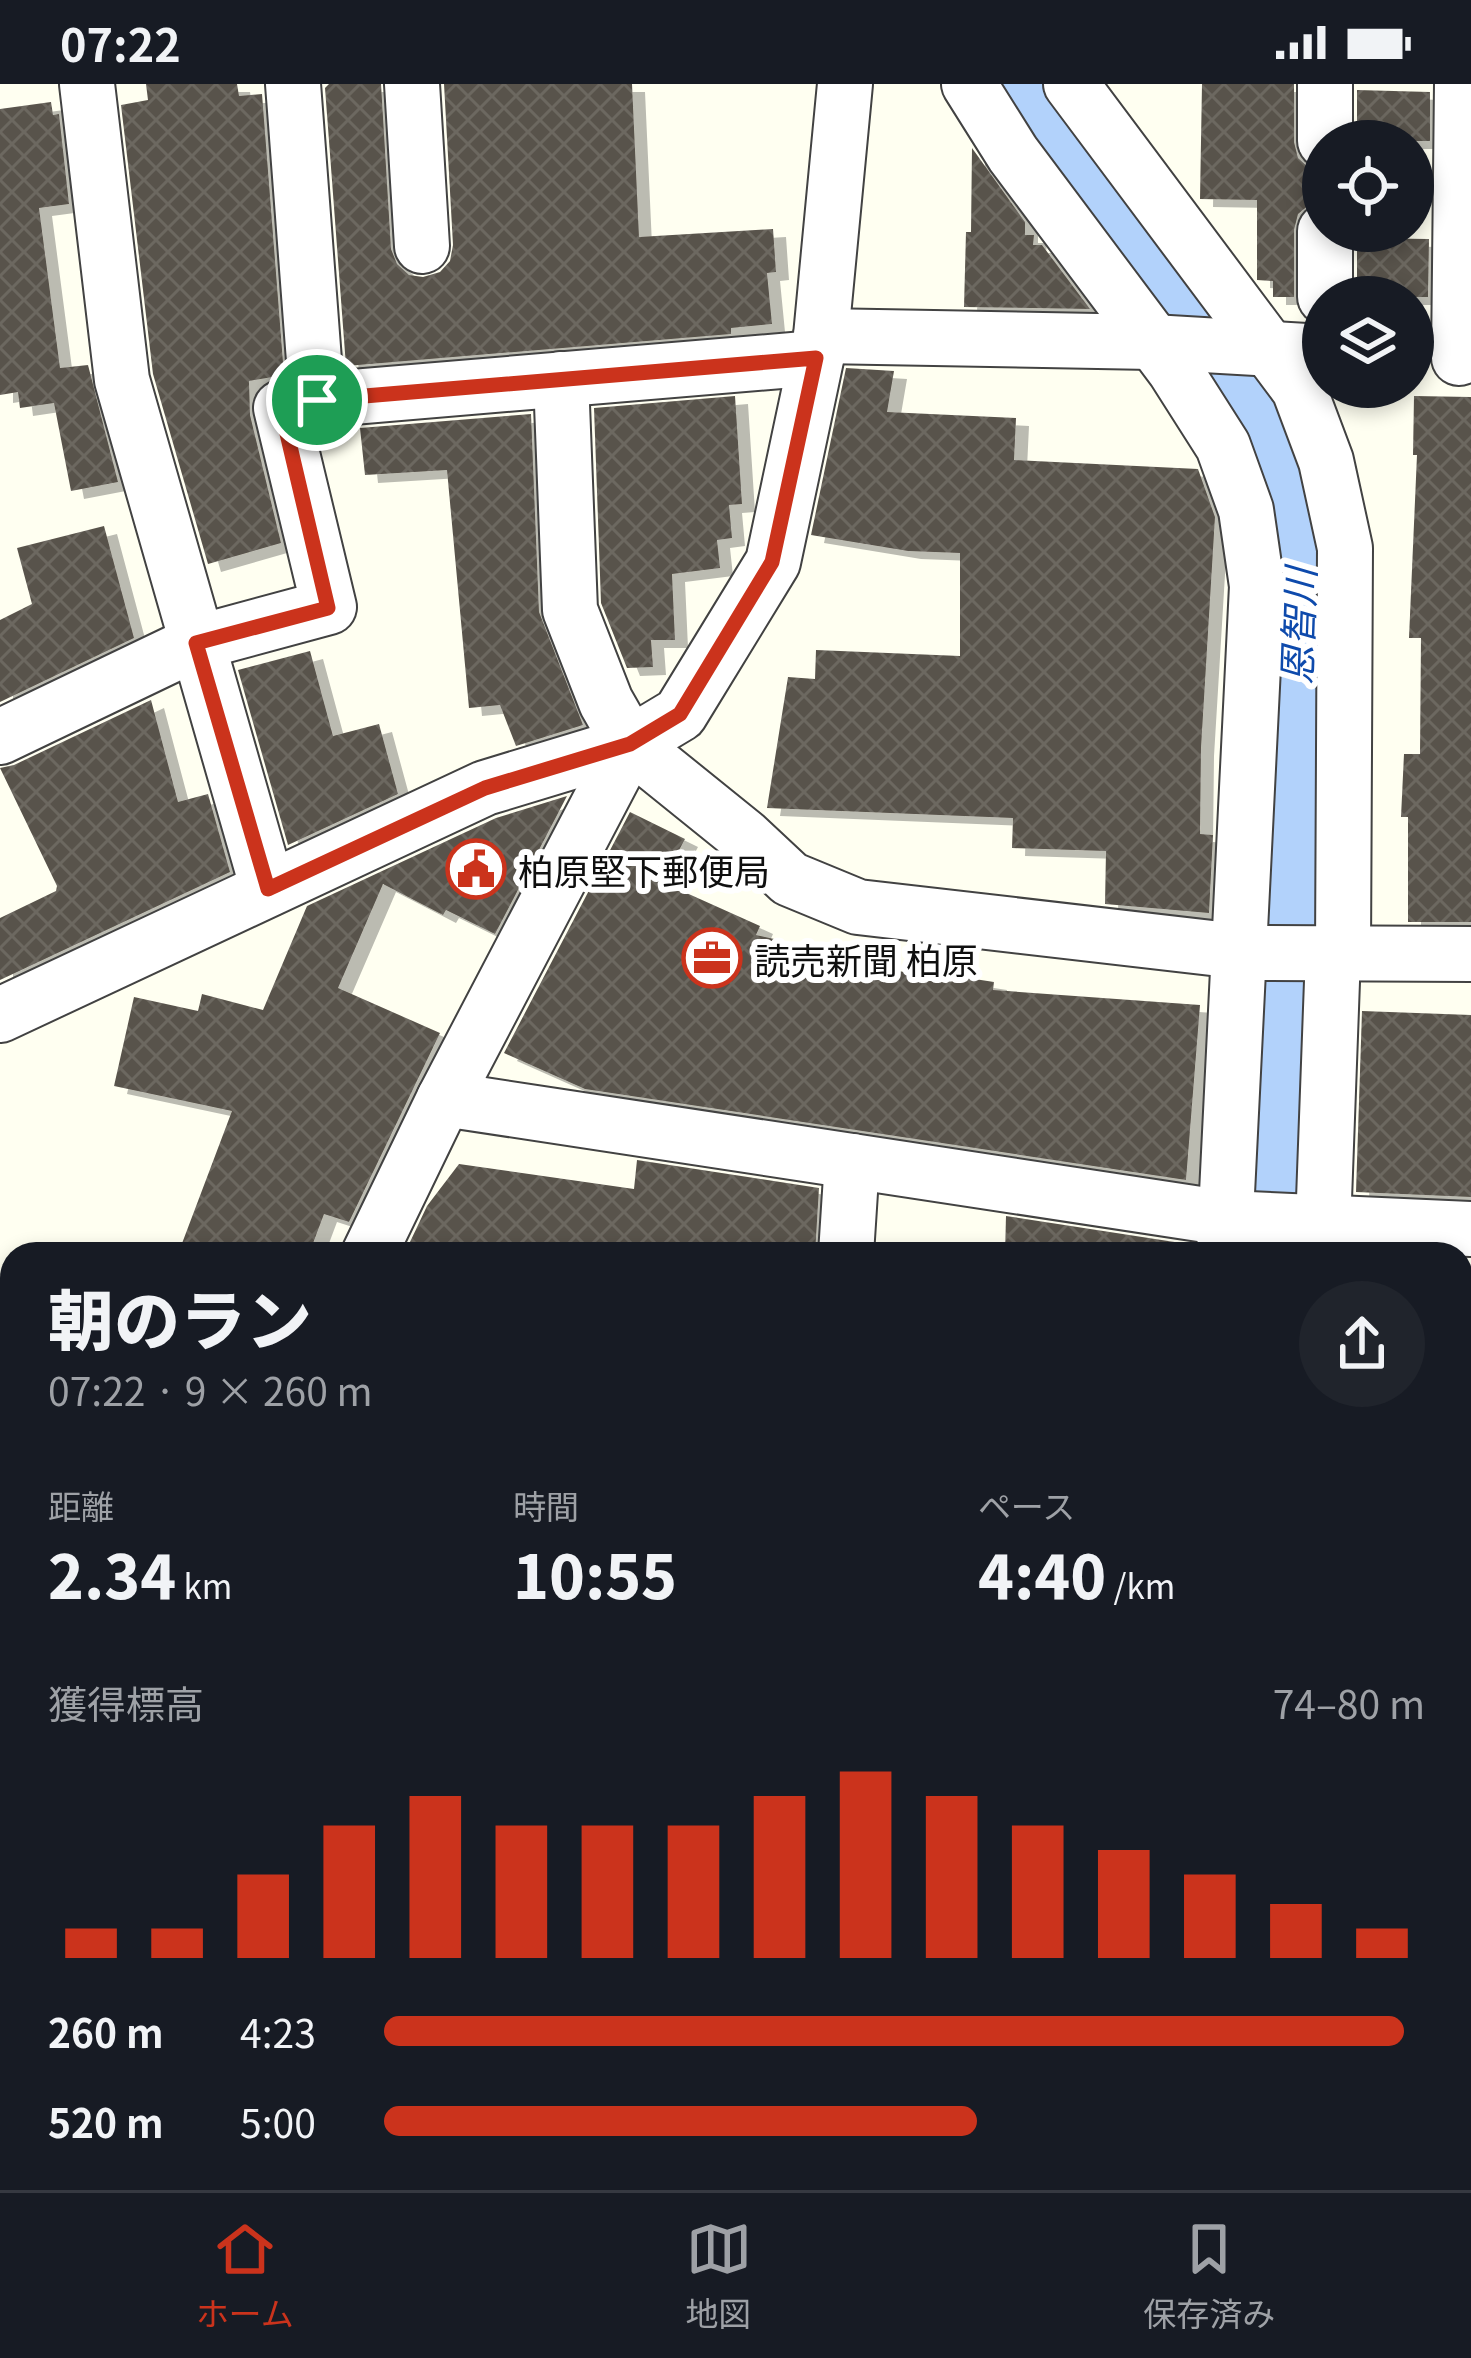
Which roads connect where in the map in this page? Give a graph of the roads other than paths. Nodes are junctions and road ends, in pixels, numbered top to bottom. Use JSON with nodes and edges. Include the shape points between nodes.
{"nodes":[{"id":1,"x":87,"y":84,"type":"edge"},
{"id":2,"x":293,"y":84,"type":"edge"},
{"id":3,"x":412,"y":84,"type":"edge"},
{"id":4,"x":845,"y":84,"type":"edge"},
{"id":5,"x":969,"y":84,"type":"edge"},
{"id":6,"x":1071,"y":84,"type":"edge"},
{"id":7,"x":1324,"y":84,"type":"edge"},
{"id":8,"x":1462,"y":84,"type":"edge"},
{"id":9,"x":1325,"y":120,"type":"edge"},
{"id":10,"x":422,"y":246,"type":"dead end"},
{"id":11,"x":1164,"y":342,"type":"junction"},
{"id":12,"x":818,"y":347,"type":"junction"},
{"id":13,"x":1256,"y":347,"type":"junction"},
{"id":14,"x":1302,"y":350,"type":"edge"},
{"id":15,"x":1448,"y":358,"type":"edge"},
{"id":16,"x":561,"y":379,"type":"junction"},
{"id":17,"x":317,"y":400,"type":"junction"},
{"id":18,"x":196,"y":643,"type":"junction"},
{"id":19,"x":0,"y":737,"type":"edge"},
{"id":20,"x":630,"y":744,"type":"junction"},
{"id":21,"x":268,"y":889,"type":"junction"},
{"id":22,"x":1247,"y":951,"type":"junction"},
{"id":23,"x":1333,"y":954,"type":"junction"},
{"id":24,"x":1471,"y":954,"type":"edge"},
{"id":25,"x":0,"y":1015,"type":"edge"},
{"id":26,"x":444,"y":1099,"type":"junction"},
{"id":27,"x":852,"y":1161,"type":"junction"},
{"id":28,"x":1471,"y":1229,"type":"edge"},
{"id":29,"x":1230,"y":1230,"type":"edge"},
{"id":30,"x":1319,"y":1232,"type":"edge"},
{"id":31,"x":375,"y":1242,"type":"edge"},
{"id":32,"x":847,"y":1242,"type":"edge"}],
"edges":[{"from":1,"to":18,"type":"street","via":[[122,380]]},
{"from":2,"to":17,"type":"street"},
{"from":3,"to":10,"type":"street"},
{"from":4,"to":12,"type":"street"},
{"from":5,"to":11,"type":"street","via":[[1013,154]]},
{"from":6,"to":13,"type":"street"},
{"from":7,"to":9,"type":"street"},
{"from":8,"to":15,"type":"street"},
{"from":11,"to":12,"type":"street"},
{"from":11,"to":13,"type":"street"},
{"from":11,"to":22,"type":"street","via":[[1223,446],[1252,548]]},
{"from":12,"to":16,"type":"street"},
{"from":12,"to":20,"type":"street","via":[[772,562],[680,714]]},
{"from":13,"to":14,"type":"street"},
{"from":13,"to":23,"type":"street","via":[[1299,389],[1345,548]]},
{"from":16,"to":17,"type":"street"},
{"from":16,"to":20,"type":"street","via":[[570,610]]},
{"from":17,"to":18,"type":"street","via":[[281,408],[328,608]]},
{"from":18,"to":19,"type":"street"},
{"from":18,"to":21,"type":"street"},
{"from":20,"to":21,"type":"street","via":[[485,788]]},
{"from":20,"to":22,"type":"street","via":[[790,879],[858,907]]},
{"from":20,"to":26,"type":"street"},
{"from":21,"to":25,"type":"street"},
{"from":22,"to":23,"type":"street"},
{"from":22,"to":29,"type":"street"},
{"from":23,"to":24,"type":"street"},
{"from":23,"to":30,"type":"street"},
{"from":26,"to":27,"type":"street"},
{"from":26,"to":31,"type":"street"},
{"from":27,"to":29,"type":"street"},
{"from":27,"to":32,"type":"street"},
{"from":28,"to":30,"type":"street"},
{"from":29,"to":30,"type":"street"}]}
